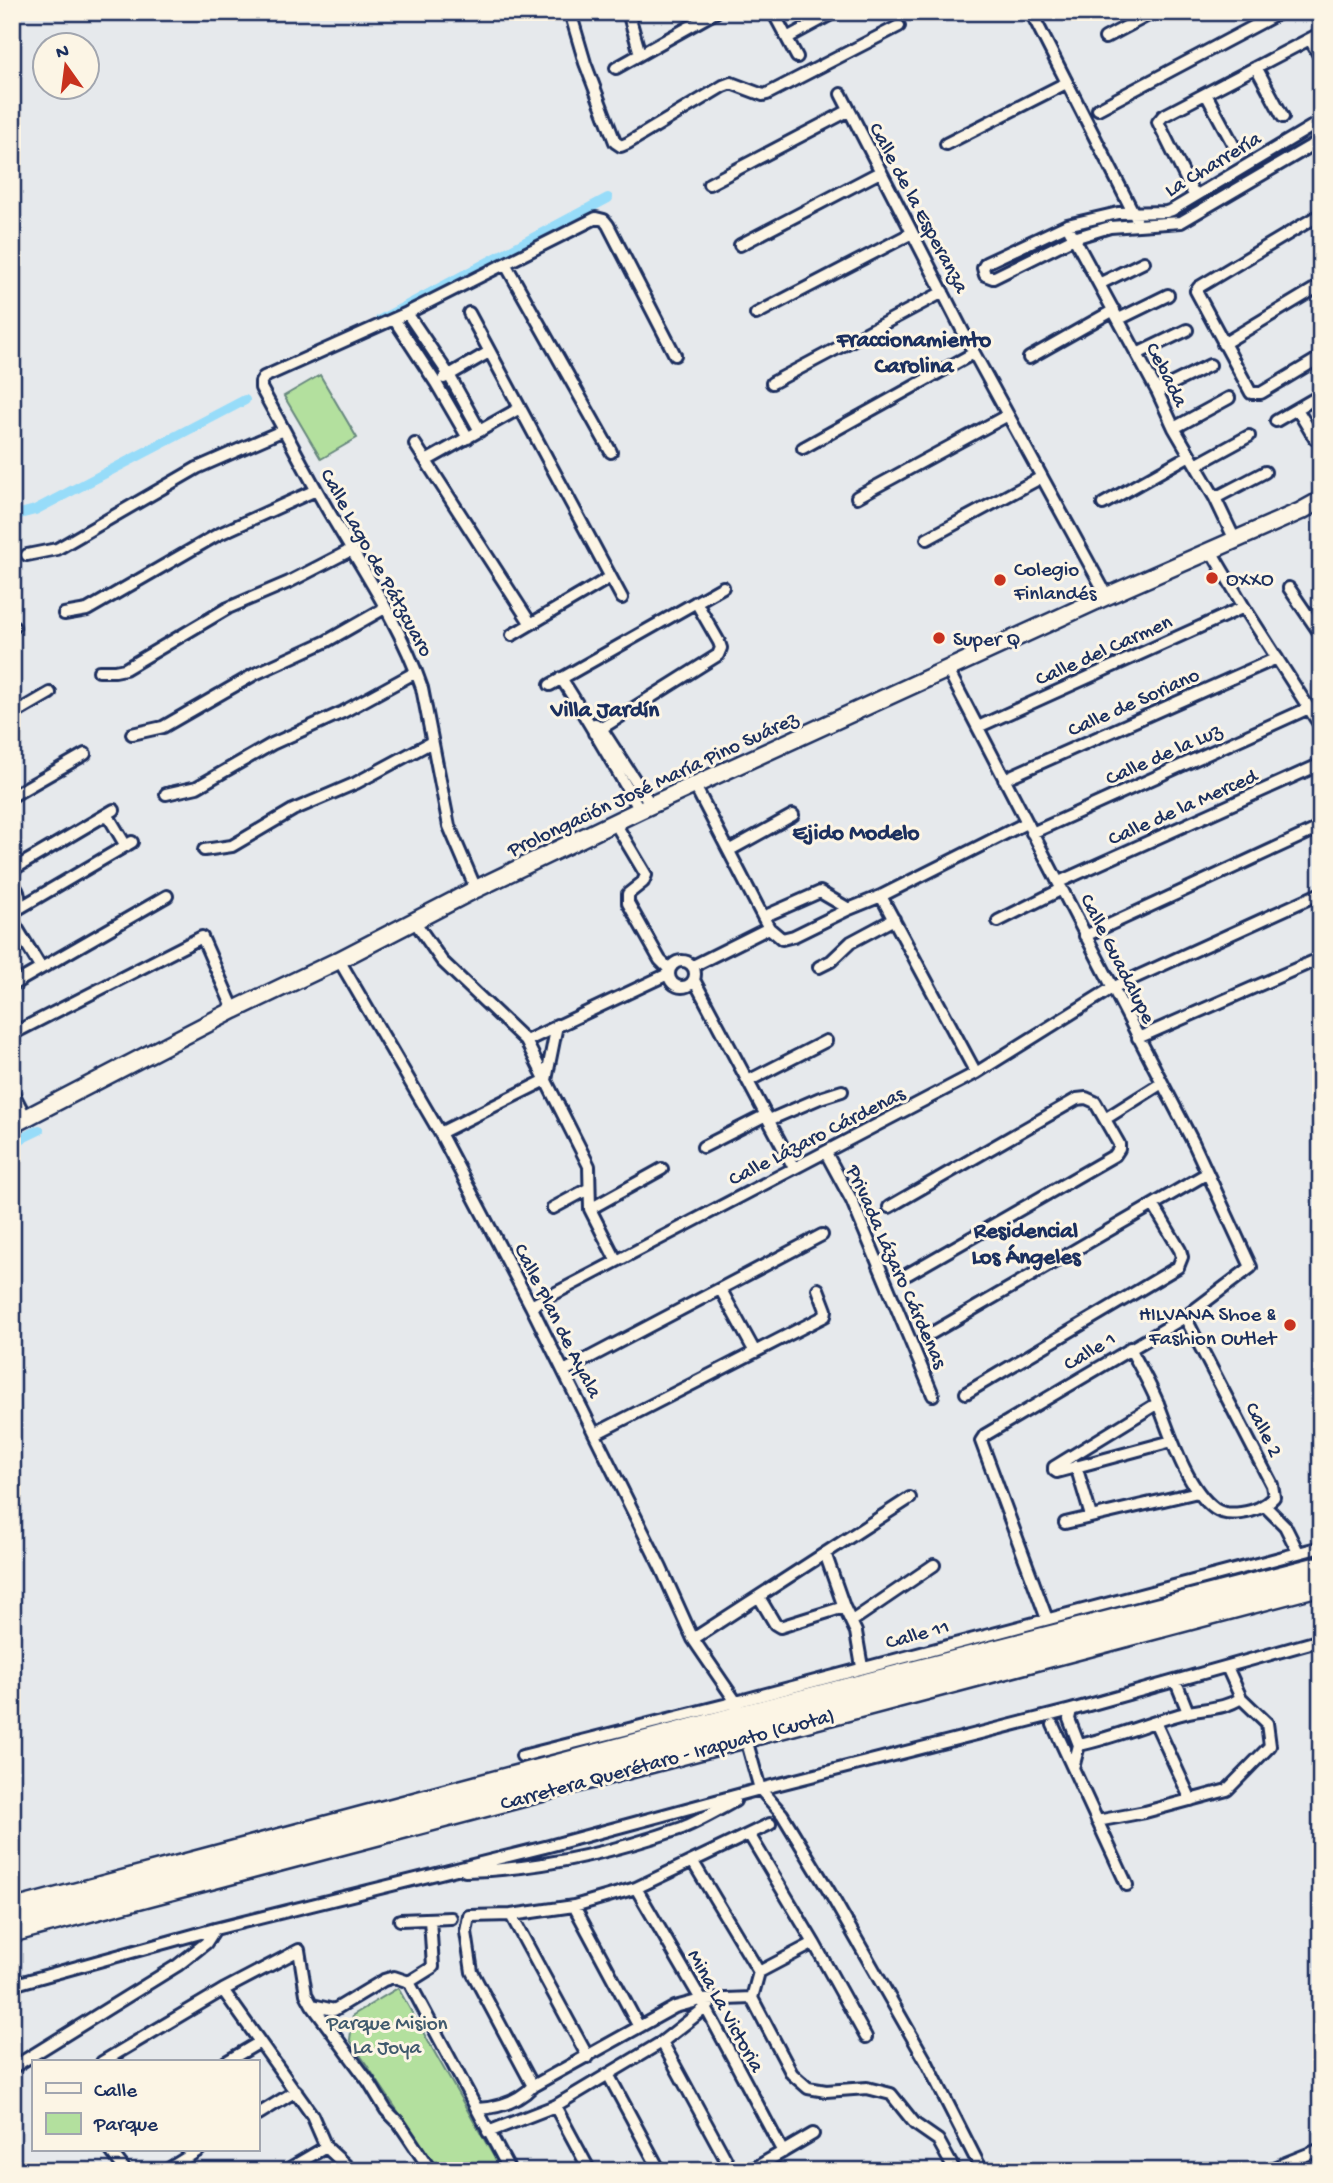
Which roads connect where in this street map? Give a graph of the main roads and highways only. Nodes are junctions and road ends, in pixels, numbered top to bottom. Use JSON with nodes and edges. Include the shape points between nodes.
{"nodes":[{"id":1,"x":1321,"y":499,"type":"edge"},
{"id":2,"x":19,"y":1121,"type":"edge"},
{"id":3,"x":1314,"y":1568,"type":"edge"},
{"id":4,"x":12,"y":1911,"type":"edge"},
{"id":5,"x":12,"y":1931,"type":"edge"}],
"edges":[{"from":1,"to":2,"type":"main road","name":"Prolongación José María Pino Suárez","via":[[694,784],[475,889]]},
{"from":3,"to":4,"type":"highway","name":"Carretera Querétaro - Irapuato (Cuota)"},
{"from":3,"to":5,"type":"highway","name":"Carretera Querétaro - Irapuato (Cuota)"}]}
